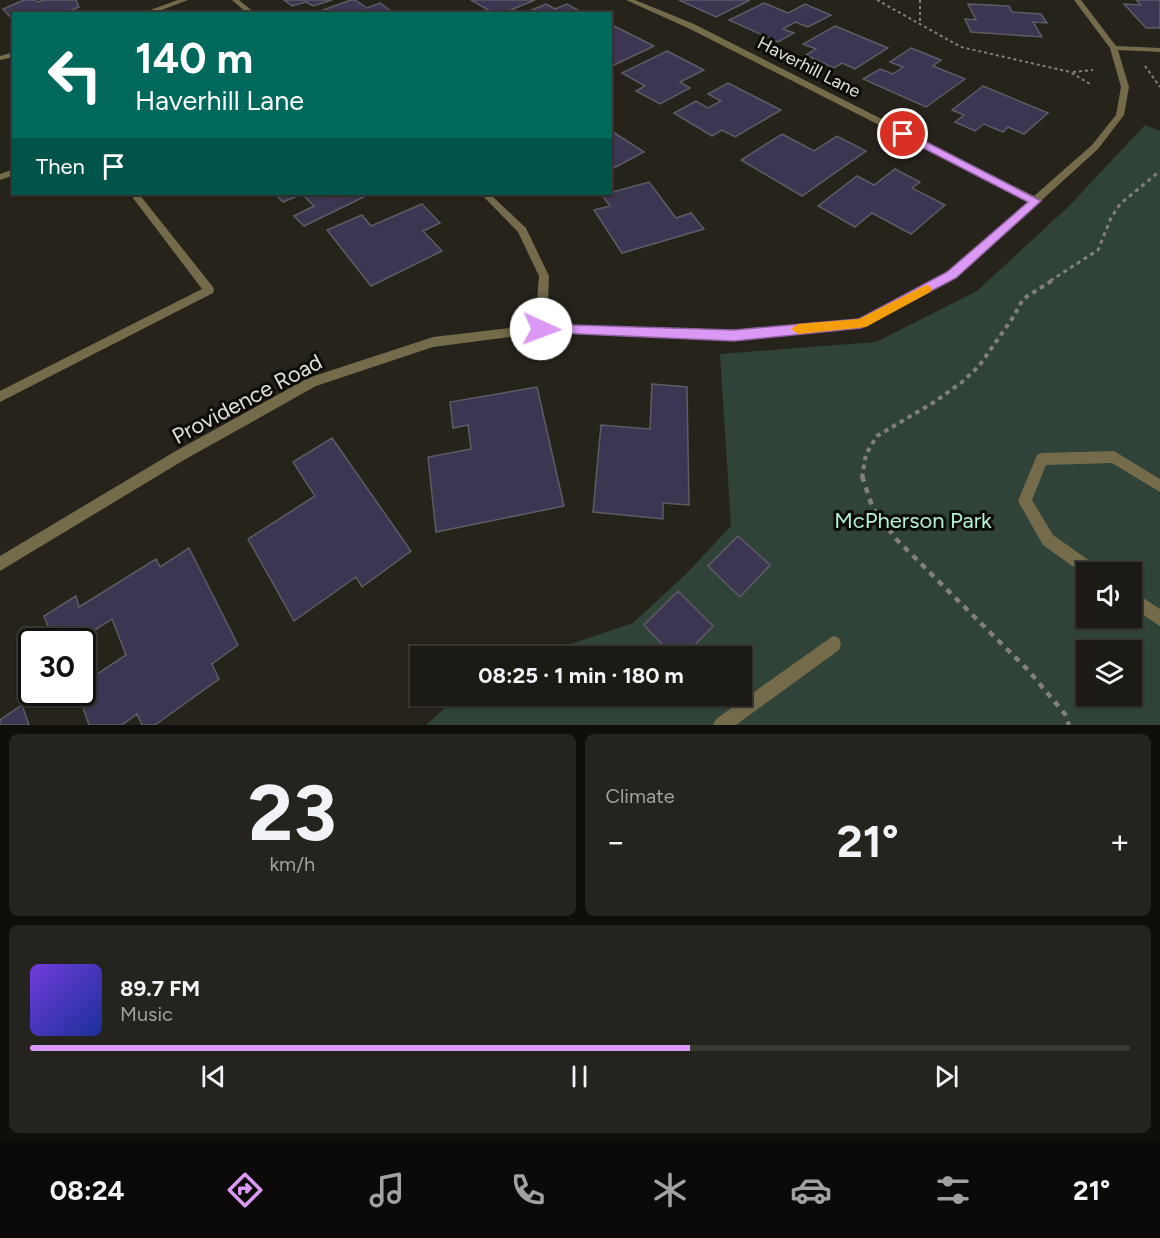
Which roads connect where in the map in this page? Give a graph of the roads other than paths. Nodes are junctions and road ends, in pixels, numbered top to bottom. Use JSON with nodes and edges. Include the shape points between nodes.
{"nodes":[{"id":1,"x":185,"y":0,"type":"edge"},
{"id":2,"x":235,"y":0,"type":"edge"},
{"id":3,"x":629,"y":0,"type":"edge"},
{"id":4,"x":1077,"y":0,"type":"edge"},
{"id":5,"x":148,"y":12,"type":"edge"},
{"id":6,"x":250,"y":12,"type":"edge"},
{"id":7,"x":1114,"y":48,"type":"junction"},
{"id":8,"x":1160,"y":50,"type":"edge"},
{"id":9,"x":135,"y":195,"type":"edge"},
{"id":10,"x":487,"y":195,"type":"edge"},
{"id":11,"x":1036,"y":201,"type":"junction"},
{"id":12,"x":541,"y":329,"type":"junction"},
{"id":13,"x":0,"y":397,"type":"edge"},
{"id":14,"x":1160,"y":486,"type":"edge"},
{"id":15,"x":1079,"y":562,"type":"edge"},
{"id":16,"x":0,"y":564,"type":"edge"},
{"id":17,"x":1142,"y":606,"type":"edge"},
{"id":18,"x":1160,"y":618,"type":"edge"},
{"id":19,"x":833,"y":644,"type":"dead end"},
{"id":20,"x":722,"y":725,"type":"edge"}],
"edges":[{"from":1,"to":5,"type":"street"},
{"from":2,"to":6,"type":"street"},
{"from":3,"to":11,"type":"street","name":"Haverhill Lane","via":[[691,26]]},
{"from":4,"to":7,"type":"street","name":"Providence Road"},
{"from":7,"to":8,"type":"street"},
{"from":7,"to":11,"type":"street","name":"Providence Road","via":[[1125,87],[1120,115],[1095,147]]},
{"from":9,"to":13,"type":"street","via":[[209,290]]},
{"from":10,"to":12,"type":"street","via":[[522,230],[544,276]]},
{"from":11,"to":12,"type":"street","name":"Providence Road","via":[[952,275],[861,323],[734,335]]},
{"from":12,"to":16,"type":"street","name":"Providence Road","via":[[433,342],[312,382],[179,456]]},
{"from":14,"to":15,"type":"street","via":[[1114,457],[1042,459],[1025,501],[1048,540]]},
{"from":17,"to":18,"type":"street"},
{"from":19,"to":20,"type":"street"}]}
